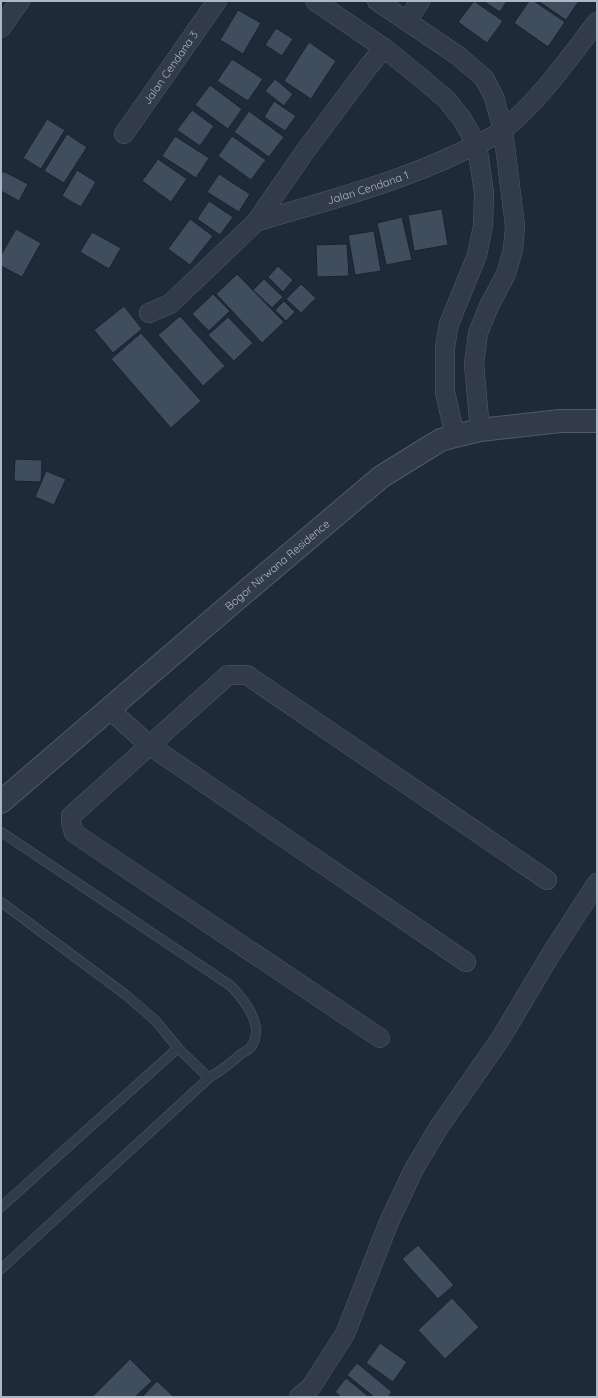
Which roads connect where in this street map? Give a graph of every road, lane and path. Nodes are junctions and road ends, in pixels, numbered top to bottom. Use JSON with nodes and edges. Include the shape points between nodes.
{"nodes":[{"id":1,"x":20,"y":1,"type":"edge"},
{"id":2,"x":217,"y":1,"type":"edge"},
{"id":3,"x":315,"y":1,"type":"edge"},
{"id":4,"x":377,"y":1,"type":"edge"},
{"id":5,"x":420,"y":1,"type":"edge"},
{"id":6,"x":407,"y":21,"type":"junction"},
{"id":7,"x":597,"y":22,"type":"edge"},
{"id":8,"x":1,"y":28,"type":"edge"},
{"id":9,"x":384,"y":48,"type":"junction"},
{"id":10,"x":504,"y":130,"type":"junction"},
{"id":11,"x":124,"y":134,"type":"dead end"},
{"id":12,"x":477,"y":145,"type":"junction"},
{"id":13,"x":256,"y":222,"type":"junction"},
{"id":14,"x":149,"y":314,"type":"dead end"},
{"id":15,"x":449,"y":324,"type":"junction"},
{"id":16,"x":478,"y":333,"type":"junction"},
{"id":17,"x":597,"y":421,"type":"edge"},
{"id":18,"x":480,"y":430,"type":"junction"},
{"id":19,"x":455,"y":436,"type":"junction"},
{"id":20,"x":108,"y":709,"type":"junction"},
{"id":21,"x":149,"y":745,"type":"junction"},
{"id":22,"x":1,"y":802,"type":"edge"},
{"id":23,"x":1,"y":832,"type":"edge"},
{"id":24,"x":547,"y":880,"type":"dead end"},
{"id":25,"x":597,"y":883,"type":"edge"},
{"id":26,"x":1,"y":902,"type":"edge"},
{"id":27,"x":466,"y":962,"type":"dead end"},
{"id":28,"x":380,"y":1038,"type":"dead end"},
{"id":29,"x":178,"y":1048,"type":"junction"},
{"id":30,"x":209,"y":1078,"type":"junction"},
{"id":31,"x":1,"y":1207,"type":"edge"},
{"id":32,"x":1,"y":1269,"type":"edge"},
{"id":33,"x":299,"y":1397,"type":"edge"}],
"edges":[{"from":1,"to":8,"type":"street"},
{"from":2,"to":11,"type":"street","name":"Jalan Cendana 3"},
{"from":3,"to":9,"type":"street"},
{"from":4,"to":6,"type":"street"},
{"from":5,"to":6,"type":"street"},
{"from":6,"to":10,"type":"street","via":[[458,55],[484,78],[494,97]]},
{"from":7,"to":10,"type":"street","name":"Jalan Cendana 1","via":[[542,94]]},
{"from":9,"to":12,"type":"street","via":[[447,100]]},
{"from":9,"to":13,"type":"street","via":[[306,150]]},
{"from":10,"to":12,"type":"street","name":"Jalan Cendana 1"},
{"from":10,"to":16,"type":"street","via":[[515,226],[513,250],[506,274]]},
{"from":12,"to":13,"type":"street","name":"Jalan Cendana 1","via":[[427,168],[384,183]]},
{"from":12,"to":15,"type":"street","via":[[484,193],[483,226],[477,256]]},
{"from":13,"to":14,"type":"street","via":[[170,304]]},
{"from":15,"to":16,"type":"street"},
{"from":15,"to":19,"type":"street","via":[[445,347],[445,392]]},
{"from":16,"to":18,"type":"street","via":[[474,364]]},
{"from":17,"to":18,"type":"street","name":"Bogor Nirwana Residence","via":[[560,421]]},
{"from":18,"to":19,"type":"street","name":"Bogor Nirwana Residence"},
{"from":19,"to":20,"type":"street","name":"Bogor Nirwana Residence","via":[[441,440],[381,477]]},
{"from":20,"to":21,"type":"street"},
{"from":20,"to":22,"type":"street","name":"Bogor Nirwana Residence"},
{"from":21,"to":24,"type":"street","via":[[228,674],[247,675]]},
{"from":21,"to":27,"type":"street"},
{"from":21,"to":28,"type":"street","via":[[71,816],[74,833]]},
{"from":23,"to":30,"type":"lane","via":[[231,986],[242,998],[255,1023],[251,1046]]},
{"from":25,"to":33,"type":"street","via":[[501,1038],[439,1127],[414,1169],[389,1222],[345,1334],[311,1387]]},
{"from":26,"to":29,"type":"lane","via":[[126,995],[155,1020]]},
{"from":29,"to":30,"type":"lane"},
{"from":29,"to":31,"type":"lane"},
{"from":30,"to":32,"type":"lane"}]}
